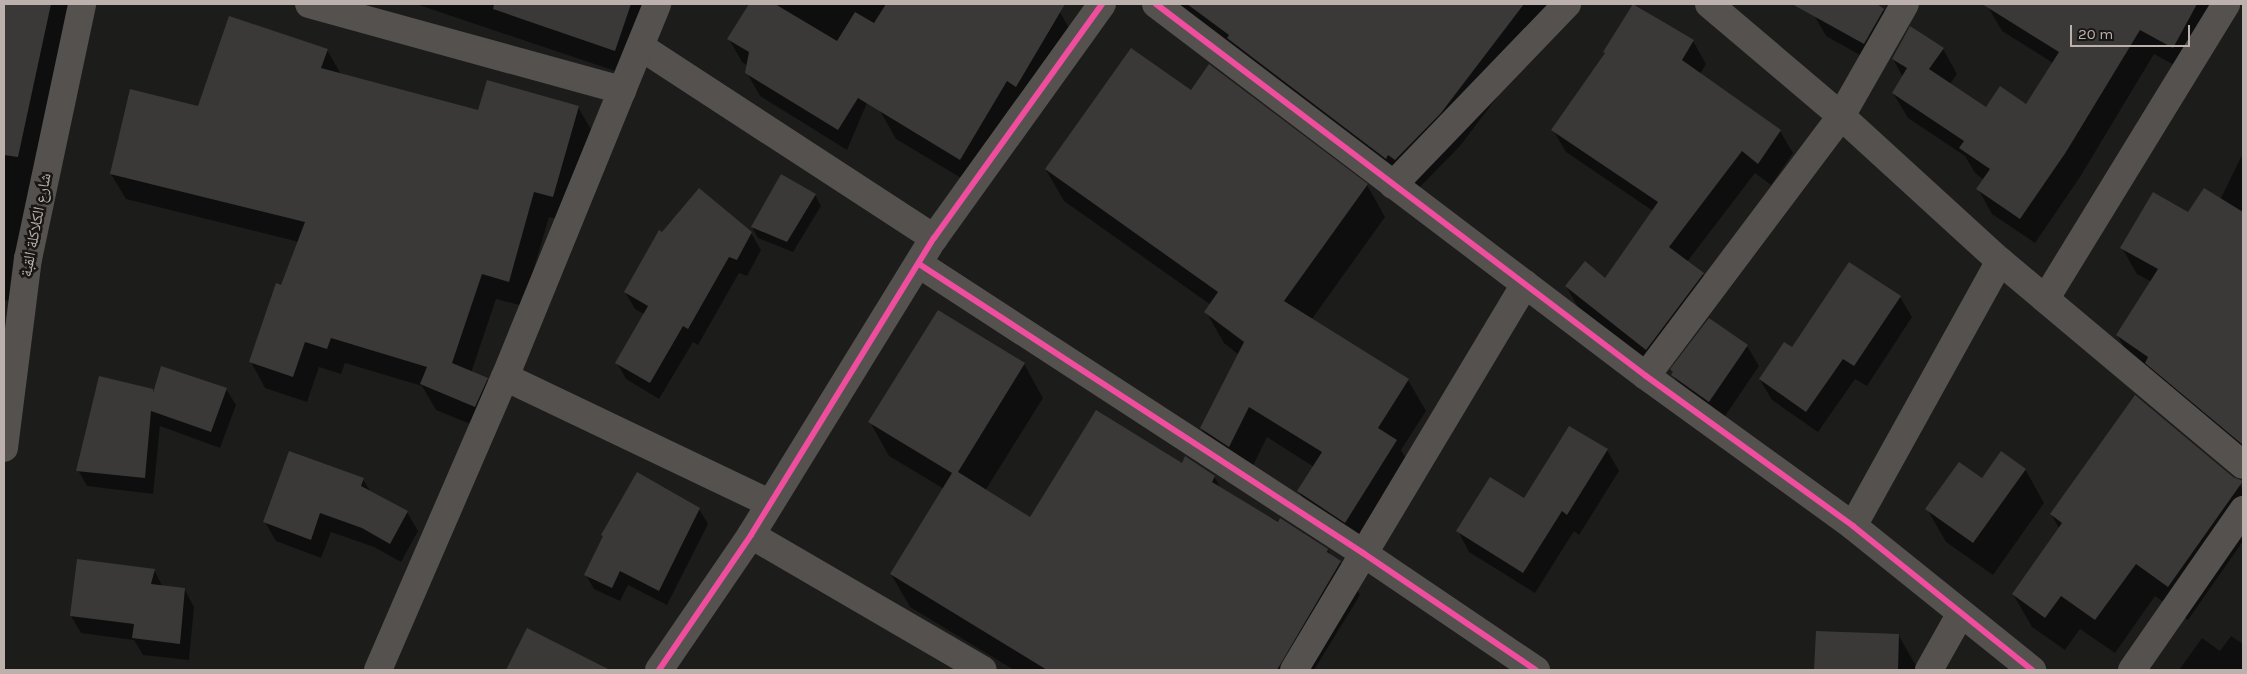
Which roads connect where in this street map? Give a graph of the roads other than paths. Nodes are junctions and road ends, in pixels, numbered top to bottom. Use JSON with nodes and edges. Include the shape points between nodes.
{"nodes":[{"id":1,"x":82,"y":4,"type":"edge"},
{"id":2,"x":309,"y":4,"type":"edge"},
{"id":3,"x":658,"y":4,"type":"edge"},
{"id":4,"x":1102,"y":4,"type":"edge"},
{"id":5,"x":1156,"y":4,"type":"edge"},
{"id":6,"x":1567,"y":4,"type":"edge"},
{"id":7,"x":1709,"y":4,"type":"edge"},
{"id":8,"x":1905,"y":4,"type":"edge"},
{"id":9,"x":2226,"y":4,"type":"edge"},
{"id":10,"x":640,"y":47,"type":"junction"},
{"id":11,"x":622,"y":90,"type":"junction"},
{"id":12,"x":1841,"y":116,"type":"junction"},
{"id":13,"x":1393,"y":185,"type":"junction"},
{"id":14,"x":934,"y":238,"type":"junction"},
{"id":15,"x":2000,"y":261,"type":"junction"},
{"id":16,"x":919,"y":264,"type":"junction"},
{"id":17,"x":1525,"y":284,"type":"junction"},
{"id":18,"x":2046,"y":298,"type":"junction"},
{"id":19,"x":13,"y":302,"type":"edge"},
{"id":20,"x":1646,"y":376,"type":"junction"},
{"id":21,"x":505,"y":378,"type":"junction"},
{"id":22,"x":4,"y":448,"type":"edge"},
{"id":23,"x":2243,"y":466,"type":"edge"},
{"id":24,"x":769,"y":503,"type":"junction"},
{"id":25,"x":2243,"y":510,"type":"edge"},
{"id":26,"x":1853,"y":526,"type":"junction"},
{"id":27,"x":751,"y":535,"type":"junction"},
{"id":28,"x":1363,"y":553,"type":"junction"},
{"id":29,"x":1962,"y":613,"type":"junction"},
{"id":30,"x":378,"y":670,"type":"edge"},
{"id":31,"x":659,"y":670,"type":"edge"},
{"id":32,"x":983,"y":670,"type":"edge"},
{"id":33,"x":1294,"y":670,"type":"edge"},
{"id":34,"x":1536,"y":670,"type":"edge"},
{"id":35,"x":1929,"y":670,"type":"edge"},
{"id":36,"x":2032,"y":670,"type":"edge"},
{"id":37,"x":2132,"y":670,"type":"edge"}],
"edges":[{"from":1,"to":19,"type":"street","name":"شارع الكلاكلة القبة","via":[[28,260]]},
{"from":2,"to":11,"type":"street"},
{"from":3,"to":10,"type":"street"},
{"from":4,"to":14,"type":"street"},
{"from":5,"to":13,"type":"street"},
{"from":6,"to":13,"type":"street"},
{"from":7,"to":12,"type":"street"},
{"from":8,"to":12,"type":"street"},
{"from":9,"to":18,"type":"street"},
{"from":10,"to":11,"type":"street"},
{"from":10,"to":14,"type":"street"},
{"from":11,"to":21,"type":"street"},
{"from":12,"to":15,"type":"street"},
{"from":12,"to":20,"type":"street"},
{"from":13,"to":17,"type":"street"},
{"from":14,"to":16,"type":"street"},
{"from":15,"to":18,"type":"street"},
{"from":15,"to":26,"type":"street"},
{"from":16,"to":24,"type":"street"},
{"from":16,"to":28,"type":"street"},
{"from":17,"to":20,"type":"street"},
{"from":17,"to":28,"type":"street"},
{"from":18,"to":23,"type":"street"},
{"from":19,"to":22,"type":"street","name":"شارع الكلاكلة القبة"},
{"from":20,"to":26,"type":"street"},
{"from":21,"to":24,"type":"street"},
{"from":21,"to":30,"type":"street"},
{"from":24,"to":27,"type":"street"},
{"from":25,"to":37,"type":"street"},
{"from":26,"to":29,"type":"street"},
{"from":27,"to":31,"type":"street"},
{"from":27,"to":32,"type":"street"},
{"from":28,"to":33,"type":"street"},
{"from":28,"to":34,"type":"street"},
{"from":29,"to":35,"type":"street"},
{"from":29,"to":36,"type":"street"}]}
